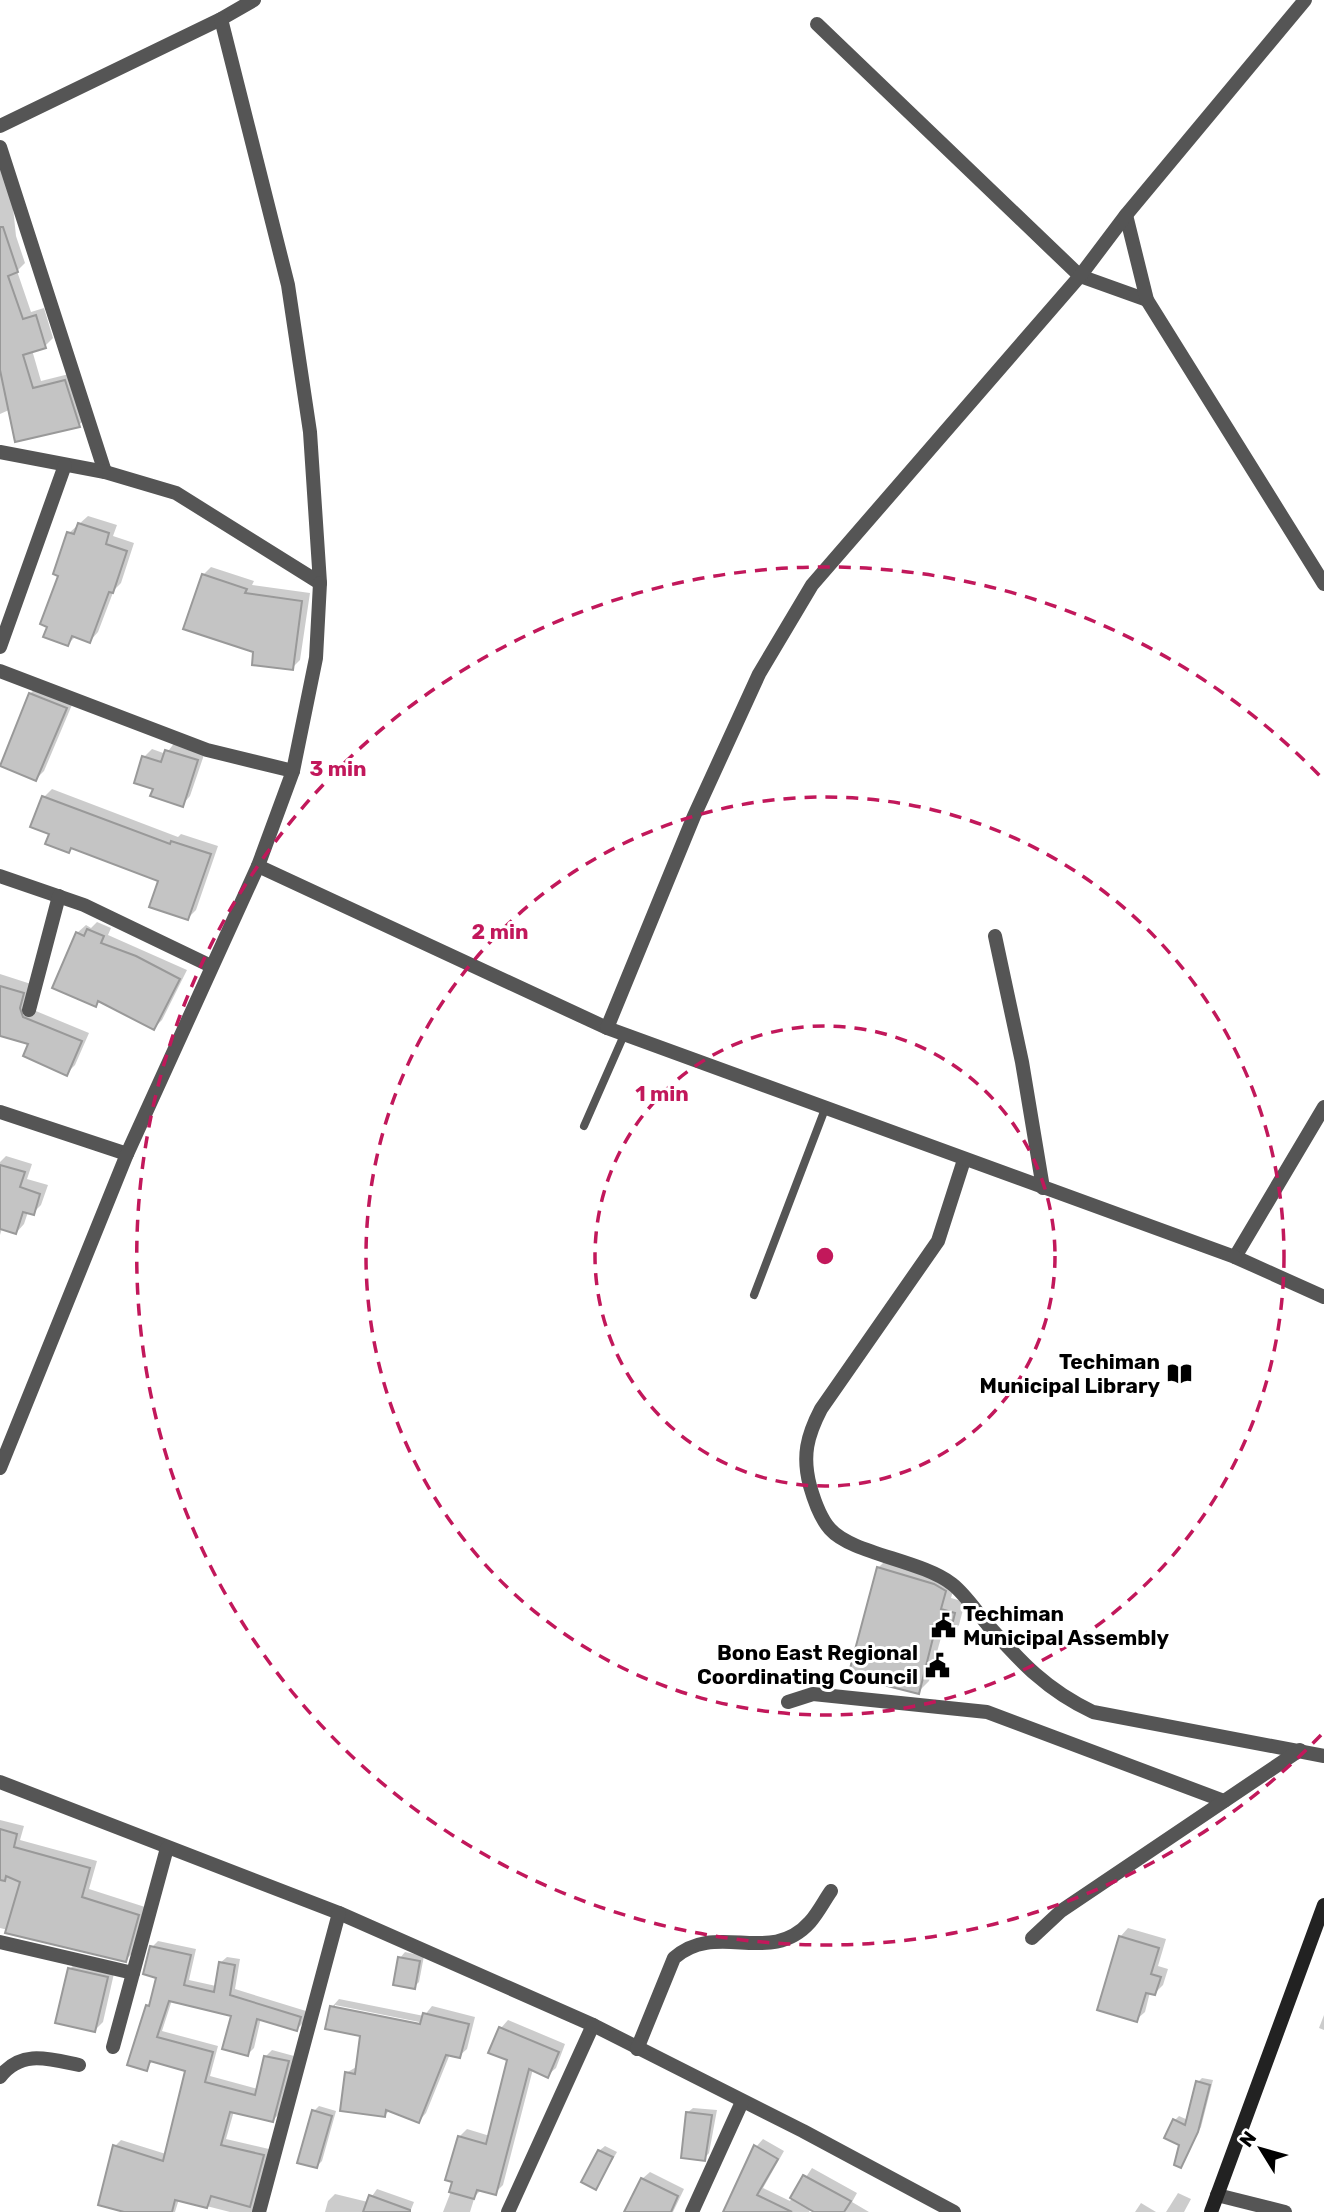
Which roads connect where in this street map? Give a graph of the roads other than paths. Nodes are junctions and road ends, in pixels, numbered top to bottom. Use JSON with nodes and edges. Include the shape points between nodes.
{"nodes":[{"id":1,"x":254,"y":0,"type":"edge"},
{"id":2,"x":1306,"y":0,"type":"edge"},
{"id":3,"x":221,"y":19,"type":"junction"},
{"id":4,"x":817,"y":24,"type":"dead end"},
{"id":5,"x":0,"y":126,"type":"edge"},
{"id":6,"x":0,"y":147,"type":"edge"},
{"id":7,"x":1126,"y":215,"type":"junction"},
{"id":8,"x":1080,"y":276,"type":"junction"},
{"id":9,"x":1147,"y":300,"type":"junction"},
{"id":10,"x":0,"y":452,"type":"edge"},
{"id":11,"x":65,"y":465,"type":"junction"},
{"id":12,"x":105,"y":472,"type":"junction"},
{"id":13,"x":320,"y":583,"type":"junction"},
{"id":14,"x":1324,"y":584,"type":"edge"},
{"id":15,"x":0,"y":647,"type":"edge"},
{"id":16,"x":0,"y":671,"type":"edge"},
{"id":17,"x":293,"y":771,"type":"junction"},
{"id":18,"x":258,"y":866,"type":"junction"},
{"id":19,"x":0,"y":876,"type":"edge"},
{"id":20,"x":59,"y":896,"type":"junction"},
{"id":21,"x":995,"y":936,"type":"dead end"},
{"id":22,"x":211,"y":966,"type":"junction"},
{"id":23,"x":29,"y":1010,"type":"dead end"},
{"id":24,"x":607,"y":1028,"type":"junction"},
{"id":25,"x":624,"y":1035,"type":"junction"},
{"id":26,"x":1324,"y":1107,"type":"edge"},
{"id":27,"x":825,"y":1109,"type":"junction"},
{"id":28,"x":0,"y":1112,"type":"edge"},
{"id":29,"x":584,"y":1126,"type":"dead end"},
{"id":30,"x":127,"y":1154,"type":"junction"},
{"id":31,"x":964,"y":1160,"type":"junction"},
{"id":32,"x":1043,"y":1188,"type":"junction"},
{"id":33,"x":1235,"y":1258,"type":"junction"},
{"id":34,"x":754,"y":1295,"type":"dead end"},
{"id":35,"x":1324,"y":1297,"type":"edge"},
{"id":36,"x":0,"y":1468,"type":"edge"},
{"id":37,"x":788,"y":1702,"type":"dead end"},
{"id":38,"x":1300,"y":1750,"type":"junction"},
{"id":39,"x":1324,"y":1756,"type":"edge"},
{"id":40,"x":0,"y":1782,"type":"edge"},
{"id":41,"x":1224,"y":1801,"type":"junction"},
{"id":42,"x":167,"y":1848,"type":"junction"},
{"id":43,"x":831,"y":1891,"type":"dead end"},
{"id":44,"x":1324,"y":1905,"type":"edge"},
{"id":45,"x":339,"y":1913,"type":"junction"},
{"id":46,"x":1032,"y":1938,"type":"dead end"},
{"id":47,"x":0,"y":1942,"type":"edge"},
{"id":48,"x":133,"y":1973,"type":"junction"},
{"id":49,"x":593,"y":2025,"type":"junction"},
{"id":50,"x":113,"y":2047,"type":"dead end"},
{"id":51,"x":637,"y":2049,"type":"junction"},
{"id":52,"x":79,"y":2065,"type":"dead end"},
{"id":53,"x":0,"y":2077,"type":"edge"},
{"id":54,"x":743,"y":2102,"type":"junction"},
{"id":55,"x":1217,"y":2195,"type":"junction"},
{"id":56,"x":937,"y":2208,"type":"edge"},
{"id":57,"x":259,"y":2212,"type":"edge"},
{"id":58,"x":508,"y":2212,"type":"edge"},
{"id":59,"x":692,"y":2212,"type":"edge"},
{"id":60,"x":954,"y":2212,"type":"edge"},
{"id":61,"x":1211,"y":2212,"type":"edge"},
{"id":62,"x":1285,"y":2212,"type":"edge"}],
"edges":[{"from":1,"to":3,"type":"street"},
{"from":2,"to":7,"type":"street"},
{"from":3,"to":5,"type":"street"},
{"from":3,"to":13,"type":"street","via":[[288,285],[310,432]]},
{"from":4,"to":8,"type":"street"},
{"from":6,"to":12,"type":"street"},
{"from":7,"to":8,"type":"street"},
{"from":7,"to":9,"type":"street"},
{"from":8,"to":9,"type":"street"},
{"from":8,"to":24,"type":"street","via":[[812,585],[759,674],[694,816]]},
{"from":9,"to":14,"type":"street"},
{"from":10,"to":11,"type":"street"},
{"from":11,"to":12,"type":"street"},
{"from":11,"to":15,"type":"street"},
{"from":12,"to":13,"type":"street","via":[[176,493]]},
{"from":13,"to":17,"type":"street","via":[[316,657]]},
{"from":16,"to":17,"type":"street","via":[[207,750]]},
{"from":17,"to":18,"type":"street"},
{"from":18,"to":22,"type":"street"},
{"from":18,"to":24,"type":"street"},
{"from":19,"to":20,"type":"street"},
{"from":20,"to":22,"type":"street"},
{"from":20,"to":23,"type":"street"},
{"from":21,"to":32,"type":"street"},
{"from":22,"to":30,"type":"street"},
{"from":24,"to":25,"type":"street"},
{"from":25,"to":27,"type":"street"},
{"from":25,"to":29,"type":"lane"},
{"from":26,"to":33,"type":"street"},
{"from":27,"to":31,"type":"street"},
{"from":27,"to":34,"type":"lane"},
{"from":28,"to":30,"type":"street"},
{"from":30,"to":36,"type":"street"},
{"from":31,"to":32,"type":"street"},
{"from":31,"to":38,"type":"street","via":[[938,1241],[809,1433],[807,1475],[831,1531],[935,1572],[954,1586],[1024,1667],[1061,1697],[1083,1707],[1180,1730]]},
{"from":32,"to":33,"type":"street"},
{"from":33,"to":35,"type":"street"},
{"from":37,"to":41,"type":"street","via":[[813,1693],[987,1712]]},
{"from":38,"to":39,"type":"street"},
{"from":38,"to":41,"type":"street"},
{"from":40,"to":42,"type":"street"},
{"from":41,"to":46,"type":"street","via":[[1061,1911]]},
{"from":42,"to":45,"type":"street"},
{"from":42,"to":48,"type":"street"},
{"from":43,"to":51,"type":"street","via":[[809,1923],[790,1937],[766,1945],[697,1942],[674,1958]]},
{"from":44,"to":55,"type":"main road"},
{"from":45,"to":49,"type":"street"},
{"from":45,"to":57,"type":"street"},
{"from":47,"to":48,"type":"street"},
{"from":48,"to":50,"type":"street"},
{"from":49,"to":51,"type":"street"},
{"from":49,"to":58,"type":"street"},
{"from":51,"to":54,"type":"street"},
{"from":52,"to":53,"type":"street","via":[[32,2056],[17,2061]]},
{"from":54,"to":56,"type":"street"},
{"from":54,"to":59,"type":"street"},
{"from":55,"to":61,"type":"main road"},
{"from":55,"to":62,"type":"street"},
{"from":56,"to":60,"type":"street"}]}
